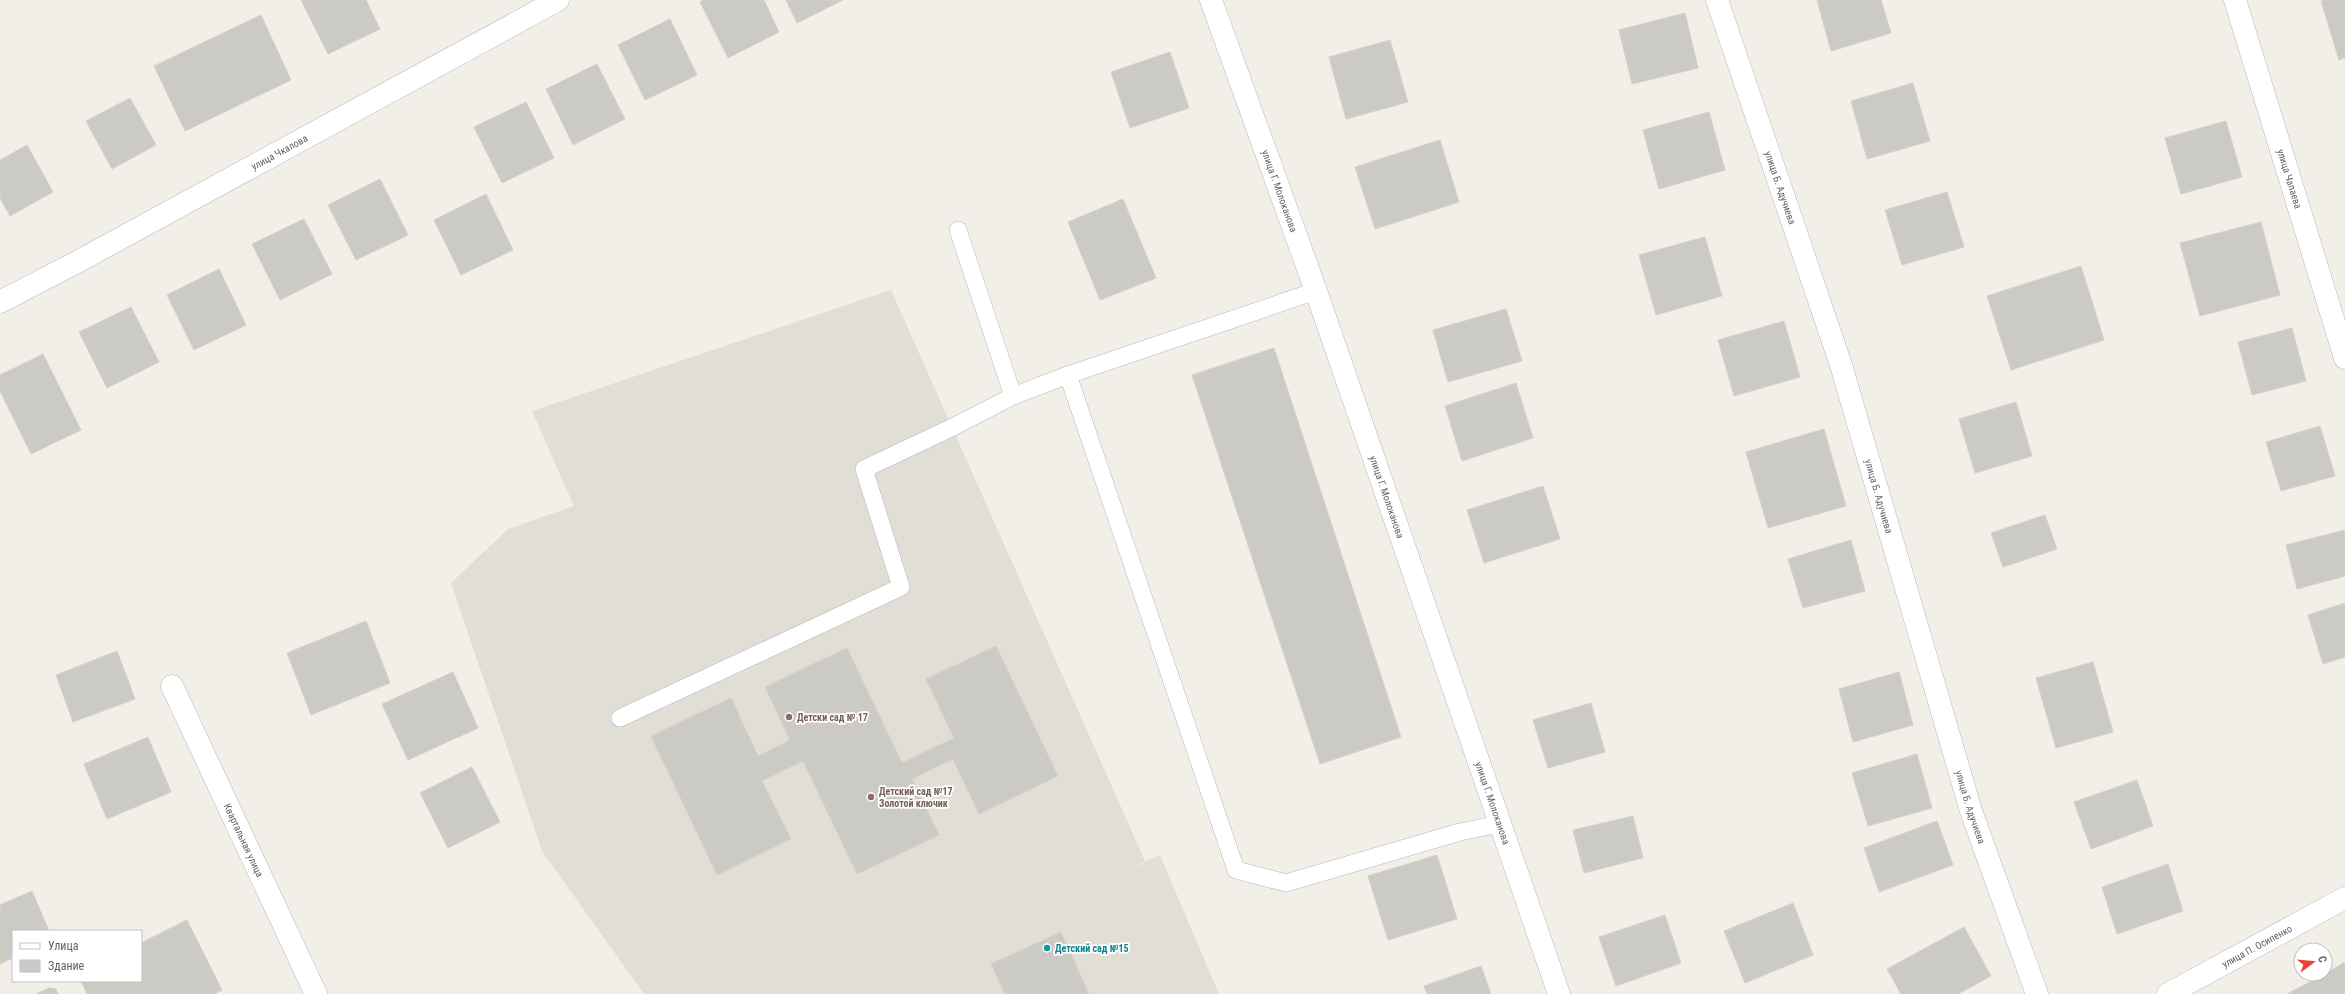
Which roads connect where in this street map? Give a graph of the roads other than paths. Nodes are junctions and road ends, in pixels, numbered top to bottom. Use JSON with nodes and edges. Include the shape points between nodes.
{"nodes":[{"id":1,"x":558,"y":0,"type":"edge"},
{"id":2,"x":1211,"y":0,"type":"edge"},
{"id":3,"x":1717,"y":0,"type":"edge"},
{"id":4,"x":2235,"y":0,"type":"edge"},
{"id":5,"x":958,"y":230,"type":"dead end"},
{"id":6,"x":1316,"y":291,"type":"junction"},
{"id":7,"x":0,"y":302,"type":"edge"},
{"id":8,"x":2345,"y":358,"type":"edge"},
{"id":9,"x":1068,"y":375,"type":"junction"},
{"id":10,"x":1013,"y":396,"type":"junction"},
{"id":11,"x":172,"y":686,"type":"dead end"},
{"id":12,"x":620,"y":718,"type":"dead end"},
{"id":13,"x":1499,"y":824,"type":"junction"},
{"id":14,"x":2345,"y":898,"type":"edge"},
{"id":15,"x":316,"y":994,"type":"edge"},
{"id":16,"x":1559,"y":994,"type":"edge"},
{"id":17,"x":2037,"y":994,"type":"edge"},
{"id":18,"x":2168,"y":994,"type":"edge"}],
"edges":[{"from":1,"to":7,"type":"street","name":"улица Чкалова","via":[[80,261]]},
{"from":2,"to":6,"type":"street","name":"улица Г. Молоканова"},
{"from":3,"to":17,"type":"street","name":"улица Б. Адучиева","via":[[1841,365],[1971,811]]},
{"from":4,"to":8,"type":"street","name":"улица Чапаева"},
{"from":5,"to":10,"type":"lane"},
{"from":6,"to":9,"type":"lane"},
{"from":6,"to":13,"type":"street","name":"улица Г. Молоканова"},
{"from":9,"to":10,"type":"lane"},
{"from":9,"to":13,"type":"lane","via":[[1236,870],[1286,883],[1460,832]]},
{"from":10,"to":12,"type":"lane","via":[[953,428],[864,469],[901,587]]},
{"from":11,"to":15,"type":"street","name":"Квартальная улица"},
{"from":13,"to":16,"type":"street","name":"улица Г. Молоканова"},
{"from":14,"to":18,"type":"street","name":"улица П. Осипенко"}]}
